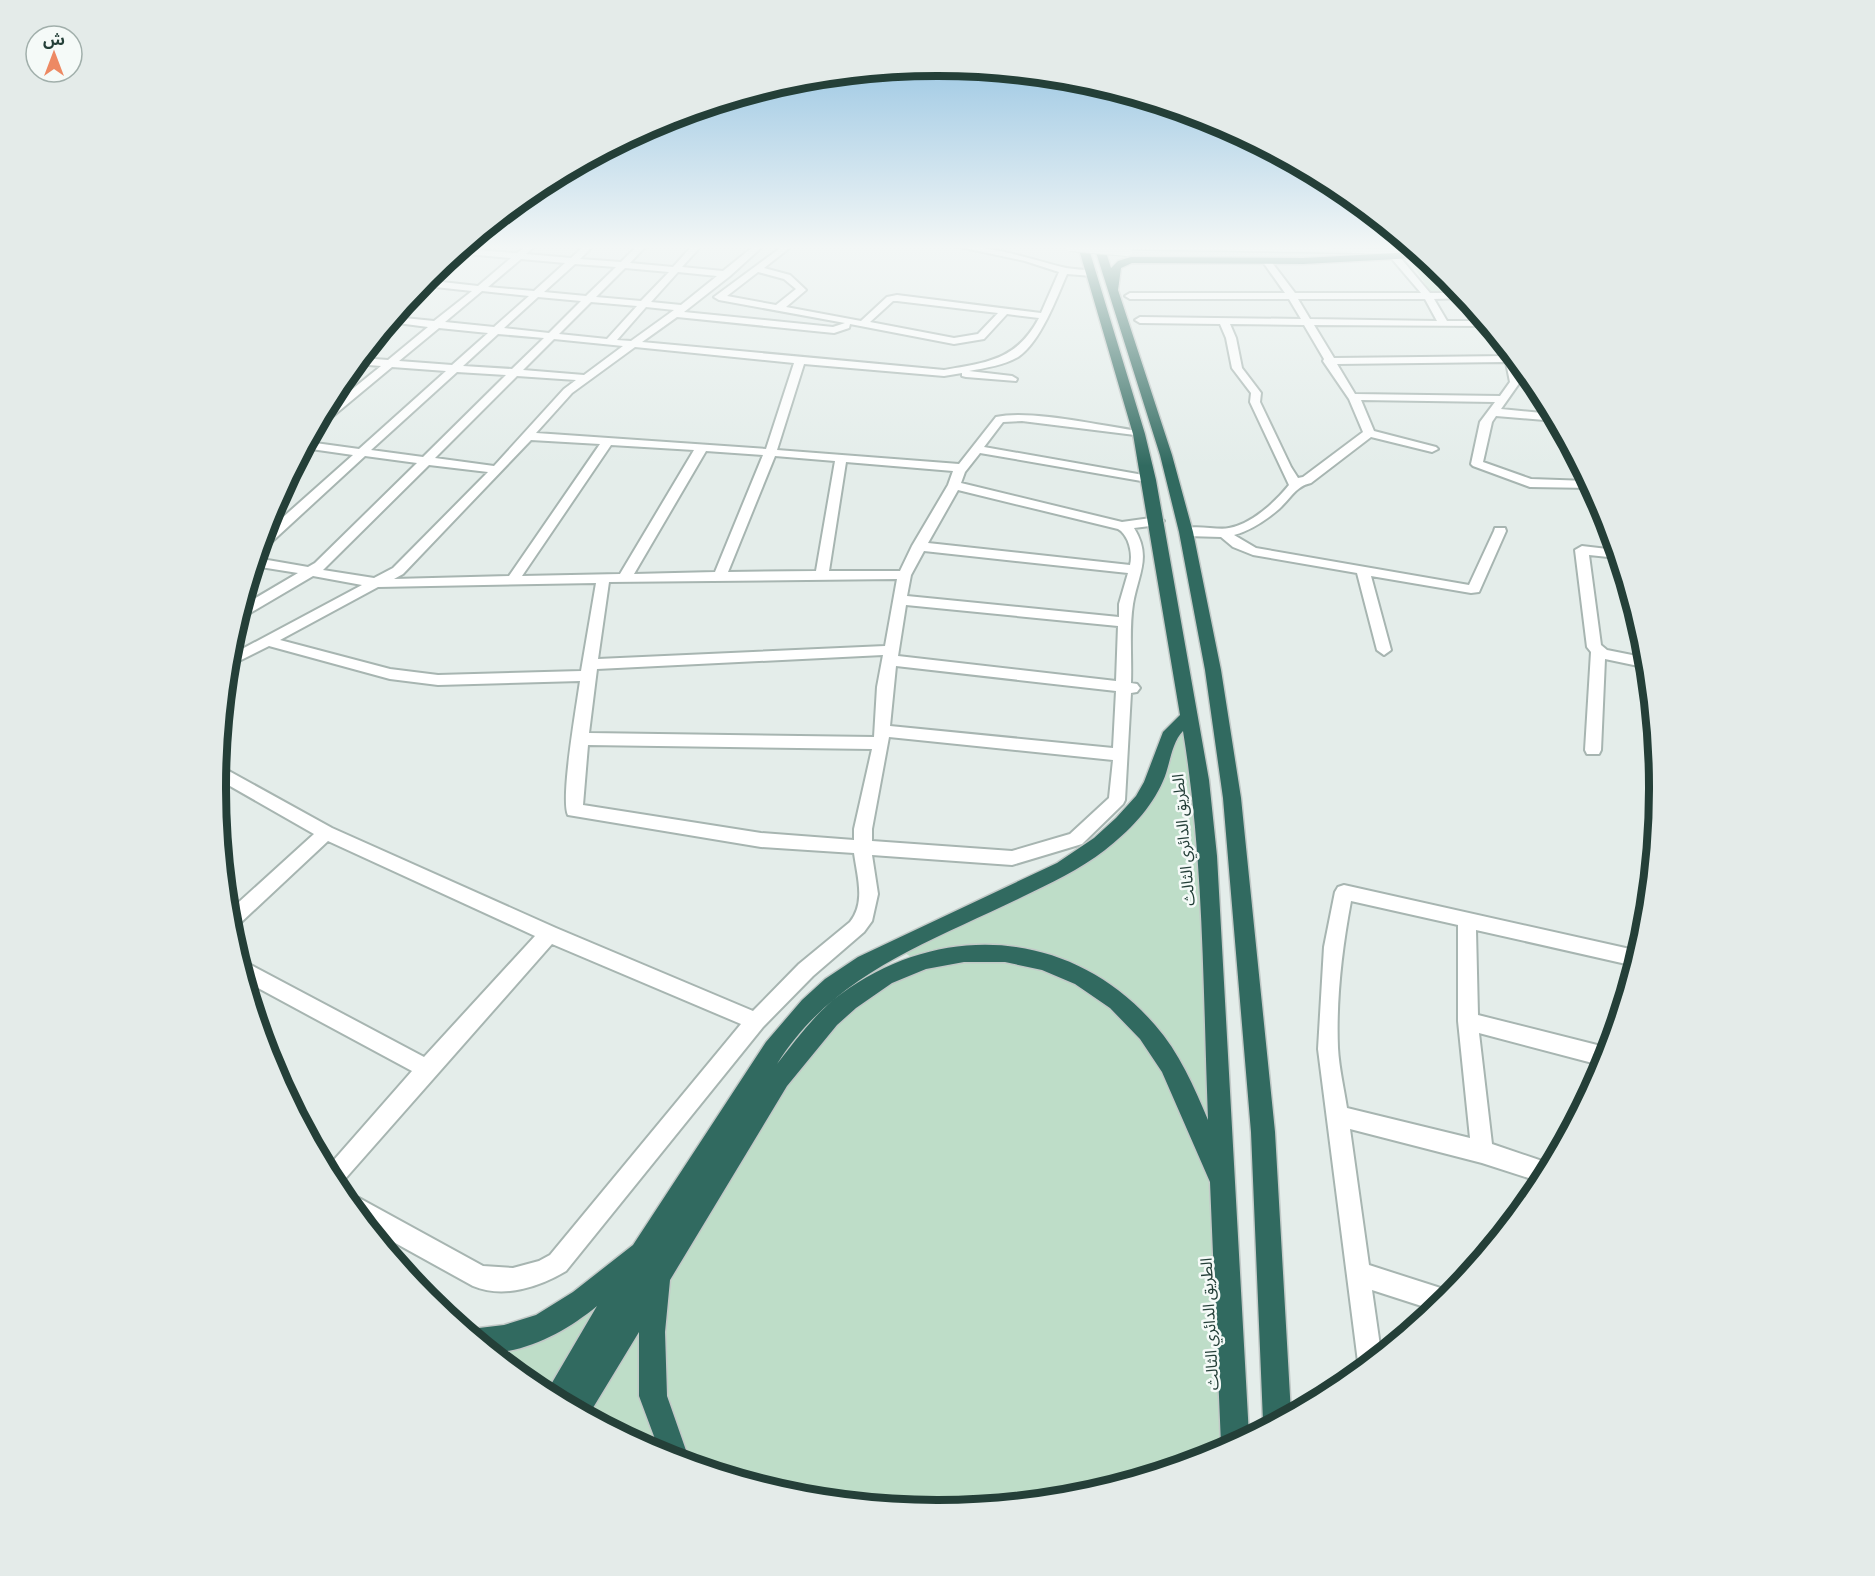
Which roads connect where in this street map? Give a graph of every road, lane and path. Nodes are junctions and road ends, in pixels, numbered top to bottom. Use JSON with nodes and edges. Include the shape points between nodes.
{"nodes":[{"id":1,"x":442,"y":320,"type":"edge"},
{"id":2,"x":508,"y":320,"type":"edge"},
{"id":3,"x":568,"y":320,"type":"edge"},
{"id":4,"x":629,"y":320,"type":"edge"},
{"id":5,"x":667,"y":320,"type":"edge"},
{"id":6,"x":744,"y":320,"type":"edge"},
{"id":7,"x":813,"y":320,"type":"edge"},
{"id":8,"x":839,"y":320,"type":"edge"},
{"id":9,"x":868,"y":320,"type":"edge"},
{"id":10,"x":997,"y":320,"type":"edge"},
{"id":11,"x":1041,"y":320,"type":"edge"},
{"id":12,"x":1105,"y":320,"type":"edge"},
{"id":13,"x":1129,"y":320,"type":"edge"},
{"id":14,"x":1140,"y":320,"type":"dead end"},
{"id":15,"x":1442,"y":320,"type":"edge"},
{"id":16,"x":401,"y":321,"type":"edge"},
{"id":17,"x":1224,"y":322,"type":"junction"},
{"id":18,"x":1307,"y":322,"type":"junction"},
{"id":19,"x":436,"y":324,"type":"junction"},
{"id":20,"x":863,"y":324,"type":"junction"},
{"id":21,"x":1444,"y":324,"type":"junction"},
{"id":22,"x":1476,"y":324,"type":"edge"},
{"id":23,"x":846,"y":326,"type":"junction"},
{"id":24,"x":497,"y":330,"type":"junction"},
{"id":25,"x":551,"y":336,"type":"junction"},
{"id":26,"x":905,"y":338,"type":"dead end"},
{"id":27,"x":610,"y":341,"type":"junction"},
{"id":28,"x":634,"y":343,"type":"junction"},
{"id":29,"x":1504,"y":358,"type":"edge"},
{"id":30,"x":1328,"y":360,"type":"junction"},
{"id":31,"x":800,"y":361,"type":"junction"},
{"id":32,"x":368,"y":362,"type":"edge"},
{"id":33,"x":388,"y":363,"type":"junction"},
{"id":34,"x":457,"y":367,"type":"junction"},
{"id":35,"x":952,"y":372,"type":"junction"},
{"id":36,"x":515,"y":373,"type":"junction"},
{"id":37,"x":1514,"y":373,"type":"edge"},
{"id":38,"x":585,"y":378,"type":"junction"},
{"id":39,"x":1012,"y":379,"type":"dead end"},
{"id":40,"x":1354,"y":398,"type":"junction"},
{"id":41,"x":1504,"y":399,"type":"junction"},
{"id":42,"x":337,"y":407,"type":"edge"},
{"id":43,"x":1493,"y":412,"type":"junction"},
{"id":44,"x":1544,"y":417,"type":"edge"},
{"id":45,"x":1369,"y":433,"type":"junction"},
{"id":46,"x":1138,"y":434,"type":"junction"},
{"id":47,"x":528,"y":436,"type":"junction"},
{"id":48,"x":608,"y":441,"type":"junction"},
{"id":49,"x":314,"y":446,"type":"edge"},
{"id":50,"x":702,"y":447,"type":"junction"},
{"id":51,"x":977,"y":449,"type":"junction"},
{"id":52,"x":1432,"y":449,"type":"dead end"},
{"id":53,"x":364,"y":452,"type":"junction"},
{"id":54,"x":770,"y":453,"type":"junction"},
{"id":55,"x":428,"y":459,"type":"junction"},
{"id":56,"x":841,"y":459,"type":"junction"},
{"id":57,"x":961,"y":469,"type":"junction"},
{"id":58,"x":496,"y":470,"type":"junction"},
{"id":59,"x":1149,"y":480,"type":"junction"},
{"id":60,"x":1301,"y":481,"type":"junction"},
{"id":61,"x":1581,"y":484,"type":"edge"},
{"id":62,"x":954,"y":485,"type":"junction"},
{"id":63,"x":1158,"y":521,"type":"junction"},
{"id":64,"x":1122,"y":526,"type":"junction"},
{"id":65,"x":1500,"y":531,"type":"dead end"},
{"id":66,"x":1186,"y":532,"type":"junction"},
{"id":67,"x":1223,"y":532,"type":"junction"},
{"id":68,"x":274,"y":533,"type":"edge"},
{"id":69,"x":918,"y":546,"type":"junction"},
{"id":70,"x":1609,"y":552,"type":"edge"},
{"id":71,"x":1165,"y":561,"type":"junction"},
{"id":72,"x":263,"y":563,"type":"edge"},
{"id":73,"x":1136,"y":565,"type":"junction"},
{"id":74,"x":1363,"y":571,"type":"junction"},
{"id":75,"x":313,"y":572,"type":"junction"},
{"id":76,"x":822,"y":575,"type":"junction"},
{"id":77,"x":904,"y":575,"type":"junction"},
{"id":78,"x":720,"y":576,"type":"junction"},
{"id":79,"x":624,"y":579,"type":"junction"},
{"id":80,"x":603,"y":580,"type":"junction"},
{"id":81,"x":512,"y":581,"type":"junction"},
{"id":82,"x":377,"y":583,"type":"junction"},
{"id":83,"x":900,"y":600,"type":"junction"},
{"id":84,"x":249,"y":607,"type":"edge"},
{"id":85,"x":1125,"y":622,"type":"junction"},
{"id":86,"x":267,"y":641,"type":"junction"},
{"id":87,"x":1384,"y":650,"type":"dead end"},
{"id":88,"x":1598,"y":652,"type":"junction"},
{"id":89,"x":889,"y":655,"type":"junction"},
{"id":90,"x":239,"y":656,"type":"edge"},
{"id":91,"x":1637,"y":661,"type":"edge"},
{"id":92,"x":589,"y":670,"type":"junction"},
{"id":93,"x":1128,"y":687,"type":"junction"},
{"id":94,"x":1190,"y":716,"type":"junction"},
{"id":95,"x":881,"y":737,"type":"junction"},
{"id":96,"x":581,"y":739,"type":"junction"},
{"id":97,"x":1593,"y":750,"type":"dead end"},
{"id":98,"x":1121,"y":755,"type":"junction"},
{"id":99,"x":226,"y":776,"type":"edge"},
{"id":100,"x":326,"y":833,"type":"junction"},
{"id":101,"x":863,"y":849,"type":"junction"},
{"id":102,"x":238,"y":914,"type":"edge"},
{"id":103,"x":1467,"y":919,"type":"junction"},
{"id":104,"x":549,"y":934,"type":"junction"},
{"id":105,"x":1629,"y":956,"type":"edge"},
{"id":106,"x":251,"y":975,"type":"edge"},
{"id":107,"x":756,"y":1021,"type":"junction"},
{"id":108,"x":1468,"y":1021,"type":"junction"},
{"id":109,"x":1597,"y":1054,"type":"edge"},
{"id":110,"x":427,"y":1069,"type":"junction"},
{"id":111,"x":1337,"y":1116,"type":"junction"},
{"id":112,"x":1482,"y":1152,"type":"junction"},
{"id":113,"x":1537,"y":1170,"type":"edge"},
{"id":114,"x":339,"y":1171,"type":"edge"},
{"id":115,"x":1224,"y":1185,"type":"junction"},
{"id":116,"x":370,"y":1216,"type":"edge"},
{"id":117,"x":646,"y":1248,"type":"junction"},
{"id":118,"x":657,"y":1274,"type":"junction"},
{"id":119,"x":1359,"y":1274,"type":"junction"},
{"id":120,"x":1434,"y":1298,"type":"edge"},
{"id":121,"x":489,"y":1340,"type":"edge"},
{"id":122,"x":1369,"y":1354,"type":"edge"},
{"id":123,"x":561,"y":1392,"type":"edge"},
{"id":124,"x":580,"y":1403,"type":"edge"},
{"id":125,"x":1277,"y":1413,"type":"edge"},
{"id":126,"x":1235,"y":1434,"type":"edge"},
{"id":127,"x":671,"y":1447,"type":"edge"}],
"edges":[{"from":1,"to":19,"type":"street"},
{"from":2,"to":24,"type":"street"},
{"from":3,"to":25,"type":"street"},
{"from":4,"to":27,"type":"street"},
{"from":5,"to":28,"type":"street"},
{"from":6,"to":23,"type":"street","via":[[816,329]]},
{"from":7,"to":23,"type":"street"},
{"from":8,"to":20,"type":"street"},
{"from":9,"to":20,"type":"street"},
{"from":10,"to":20,"type":"street","via":[[981,337],[954,341]]},
{"from":11,"to":35,"type":"street","via":[[1016,354]]},
{"from":12,"to":46,"type":"highway","name":"الطريق الدائري الثالث"},
{"from":13,"to":66,"type":"highway"},
{"from":14,"to":17,"type":"street"},
{"from":15,"to":21,"type":"street"},
{"from":16,"to":19,"type":"street"},
{"from":17,"to":18,"type":"street"},
{"from":17,"to":60,"type":"street","via":[[1238,368],[1256,393],[1255,402],[1287,471]]},
{"from":18,"to":21,"type":"street"},
{"from":18,"to":30,"type":"street"},
{"from":19,"to":24,"type":"street"},
{"from":19,"to":33,"type":"street"},
{"from":21,"to":22,"type":"street"},
{"from":23,"to":26,"type":"street"},
{"from":24,"to":25,"type":"street"},
{"from":24,"to":34,"type":"street"},
{"from":25,"to":27,"type":"street"},
{"from":25,"to":36,"type":"street"},
{"from":27,"to":28,"type":"street"},
{"from":28,"to":31,"type":"street"},
{"from":28,"to":38,"type":"street"},
{"from":29,"to":30,"type":"street"},
{"from":30,"to":40,"type":"street"},
{"from":31,"to":35,"type":"street"},
{"from":31,"to":54,"type":"street"},
{"from":32,"to":33,"type":"street"},
{"from":33,"to":34,"type":"street"},
{"from":33,"to":42,"type":"street"},
{"from":34,"to":36,"type":"street"},
{"from":34,"to":53,"type":"street"},
{"from":35,"to":39,"type":"street"},
{"from":36,"to":38,"type":"street"},
{"from":36,"to":55,"type":"street"},
{"from":37,"to":41,"type":"street","via":[[1516,379]]},
{"from":38,"to":47,"type":"street","via":[[568,391]]},
{"from":40,"to":41,"type":"street"},
{"from":40,"to":45,"type":"street"},
{"from":41,"to":43,"type":"street"},
{"from":43,"to":44,"type":"street"},
{"from":43,"to":61,"type":"street","via":[[1484,426],[1478,456],[1566,483]]},
{"from":45,"to":52,"type":"street"},
{"from":45,"to":60,"type":"street"},
{"from":46,"to":51,"type":"street","via":[[1005,418],[1000,419]]},
{"from":46,"to":59,"type":"highway","name":"الطريق الدائري الثالث"},
{"from":47,"to":48,"type":"street"},
{"from":47,"to":58,"type":"street"},
{"from":48,"to":50,"type":"street"},
{"from":48,"to":81,"type":"street"},
{"from":49,"to":53,"type":"street"},
{"from":50,"to":54,"type":"street"},
{"from":50,"to":79,"type":"street"},
{"from":51,"to":57,"type":"street"},
{"from":51,"to":59,"type":"street"},
{"from":53,"to":55,"type":"street"},
{"from":53,"to":68,"type":"street"},
{"from":54,"to":56,"type":"street"},
{"from":54,"to":78,"type":"street"},
{"from":55,"to":58,"type":"street"},
{"from":55,"to":75,"type":"street"},
{"from":56,"to":57,"type":"street"},
{"from":56,"to":76,"type":"street"},
{"from":57,"to":62,"type":"street"},
{"from":58,"to":82,"type":"street","via":[[405,565]]},
{"from":59,"to":63,"type":"highway","name":"الطريق الدائري الثالث"},
{"from":60,"to":67,"type":"street","via":[[1268,512],[1236,530]]},
{"from":62,"to":64,"type":"street"},
{"from":62,"to":69,"type":"street"},
{"from":63,"to":64,"type":"street"},
{"from":63,"to":71,"type":"highway","name":"الطريق الدائري الثالث"},
{"from":64,"to":73,"type":"street","via":[[1133,537]]},
{"from":65,"to":74,"type":"street","via":[[1474,589]]},
{"from":66,"to":67,"type":"street"},
{"from":66,"to":125,"type":"highway","via":[[1213,670],[1232,798],[1263,1132]]},
{"from":67,"to":74,"type":"street","via":[[1253,550]]},
{"from":69,"to":73,"type":"street"},
{"from":69,"to":77,"type":"street"},
{"from":70,"to":88,"type":"street","via":[[1582,550],[1594,647]]},
{"from":71,"to":73,"type":"street"},
{"from":71,"to":94,"type":"highway","name":"الطريق الدائري الثالث"},
{"from":72,"to":75,"type":"street"},
{"from":73,"to":85,"type":"street","via":[[1128,588]]},
{"from":74,"to":87,"type":"street"},
{"from":75,"to":82,"type":"street"},
{"from":75,"to":84,"type":"street"},
{"from":76,"to":77,"type":"street"},
{"from":76,"to":78,"type":"street"},
{"from":77,"to":83,"type":"street"},
{"from":78,"to":79,"type":"street"},
{"from":79,"to":80,"type":"street"},
{"from":80,"to":81,"type":"street"},
{"from":80,"to":92,"type":"street"},
{"from":81,"to":82,"type":"street"},
{"from":82,"to":86,"type":"street"},
{"from":83,"to":85,"type":"street"},
{"from":83,"to":89,"type":"street"},
{"from":85,"to":93,"type":"street"},
{"from":86,"to":90,"type":"street"},
{"from":86,"to":92,"type":"street","via":[[390,674],[438,681]]},
{"from":88,"to":91,"type":"street"},
{"from":88,"to":97,"type":"street"},
{"from":89,"to":92,"type":"street"},
{"from":89,"to":93,"type":"street"},
{"from":89,"to":95,"type":"street"},
{"from":92,"to":96,"type":"street"},
{"from":93,"to":98,"type":"street"},
{"from":94,"to":115,"type":"highway","name":"الطريق الدائري الثالث","via":[[1203,808]]},
{"from":94,"to":117,"type":"highway","via":[[1173,730],[1144,798],[1116,829],[1080,858],[865,963],[810,1007],[774,1049]]},
{"from":95,"to":96,"type":"street"},
{"from":95,"to":98,"type":"street"},
{"from":95,"to":101,"type":"street"},
{"from":96,"to":101,"type":"street","via":[[573,809],[576,811],[761,840]]},
{"from":98,"to":101,"type":"street","via":[[1117,800],[1076,839],[1012,858]]},
{"from":99,"to":100,"type":"street"},
{"from":100,"to":102,"type":"street"},
{"from":100,"to":104,"type":"street"},
{"from":101,"to":107,"type":"street","via":[[869,894],[866,916]]},
{"from":103,"to":105,"type":"street"},
{"from":103,"to":108,"type":"street"},
{"from":103,"to":111,"type":"street","via":[[1342,893],[1333,947],[1329,1012]]},
{"from":104,"to":107,"type":"street"},
{"from":104,"to":110,"type":"street"},
{"from":106,"to":110,"type":"street"},
{"from":107,"to":116,"type":"street","via":[[558,1263],[544,1271],[513,1280],[481,1278]]},
{"from":108,"to":109,"type":"street"},
{"from":108,"to":112,"type":"street"},
{"from":110,"to":114,"type":"street"},
{"from":111,"to":112,"type":"street"},
{"from":111,"to":119,"type":"street"},
{"from":112,"to":113,"type":"street"},
{"from":115,"to":118,"type":"highway","via":[[1168,1064],[1148,1032],[1113,996],[1089,979],[1032,956],[955,954],[895,971],[830,1016],[780,1079]]},
{"from":115,"to":126,"type":"highway","name":"الطريق الدائري الثالث"},
{"from":117,"to":121,"type":"highway","via":[[575,1308],[516,1337]]},
{"from":117,"to":123,"type":"highway"},
{"from":118,"to":124,"type":"highway"},
{"from":118,"to":127,"type":"highway","via":[[652,1332],[653,1396]]},
{"from":119,"to":120,"type":"street"},
{"from":119,"to":122,"type":"street"}]}
